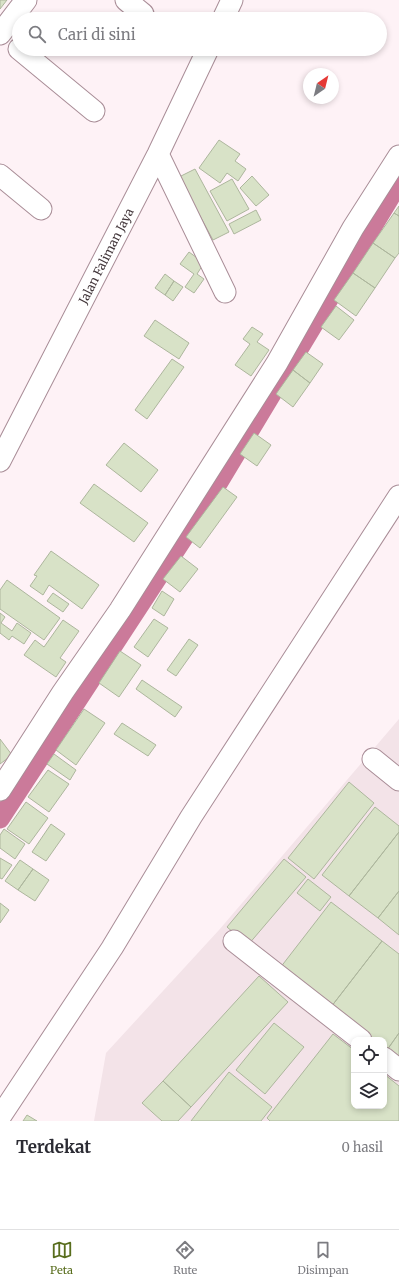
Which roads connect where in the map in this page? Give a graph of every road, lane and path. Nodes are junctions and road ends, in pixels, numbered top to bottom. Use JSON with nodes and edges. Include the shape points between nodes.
{"nodes":[{"id":1,"x":26,"y":0,"type":"edge"},
{"id":2,"x":126,"y":0,"type":"edge"},
{"id":3,"x":232,"y":0,"type":"edge"},
{"id":4,"x":17,"y":12,"type":"edge"},
{"id":5,"x":141,"y":12,"type":"edge"},
{"id":6,"x":226,"y":12,"type":"edge"},
{"id":7,"x":12,"y":18,"type":"edge"},
{"id":8,"x":0,"y":33,"type":"edge"},
{"id":9,"x":12,"y":43,"type":"edge"},
{"id":10,"x":27,"y":56,"type":"edge"},
{"id":11,"x":205,"y":56,"type":"edge"},
{"id":12,"x":94,"y":112,"type":"dead end"},
{"id":13,"x":158,"y":154,"type":"junction"},
{"id":14,"x":399,"y":156,"type":"edge"},
{"id":15,"x":0,"y":175,"type":"edge"},
{"id":16,"x":41,"y":210,"type":"dead end"},
{"id":17,"x":225,"y":292,"type":"dead end"},
{"id":18,"x":0,"y":461,"type":"edge"},
{"id":19,"x":399,"y":496,"type":"edge"},
{"id":20,"x":373,"y":759,"type":"dead end"},
{"id":21,"x":399,"y":780,"type":"edge"},
{"id":22,"x":0,"y":790,"type":"edge"},
{"id":23,"x":234,"y":941,"type":"dead end"},
{"id":24,"x":357,"y":1037,"type":"edge"},
{"id":25,"x":387,"y":1060,"type":"edge"},
{"id":26,"x":399,"y":1070,"type":"edge"},
{"id":27,"x":0,"y":1117,"type":"edge"}],
"edges":[{"from":1,"to":4,"type":"street"},
{"from":2,"to":5,"type":"street"},
{"from":3,"to":6,"type":"street"},
{"from":7,"to":8,"type":"street"},
{"from":8,"to":9,"type":"street"},
{"from":10,"to":12,"type":"street"},
{"from":11,"to":13,"type":"street","name":"Jalan Faliman Jaya"},
{"from":13,"to":17,"type":"street"},
{"from":13,"to":18,"type":"street","name":"Jalan Faliman Jaya"},
{"from":14,"to":22,"type":"street","via":[[353,228],[286,348],[120,610]]},
{"from":15,"to":16,"type":"street"},
{"from":19,"to":27,"type":"street","via":[[191,818],[112,948]]},
{"from":20,"to":21,"type":"street"},
{"from":23,"to":24,"type":"street"},
{"from":25,"to":26,"type":"street"}]}
